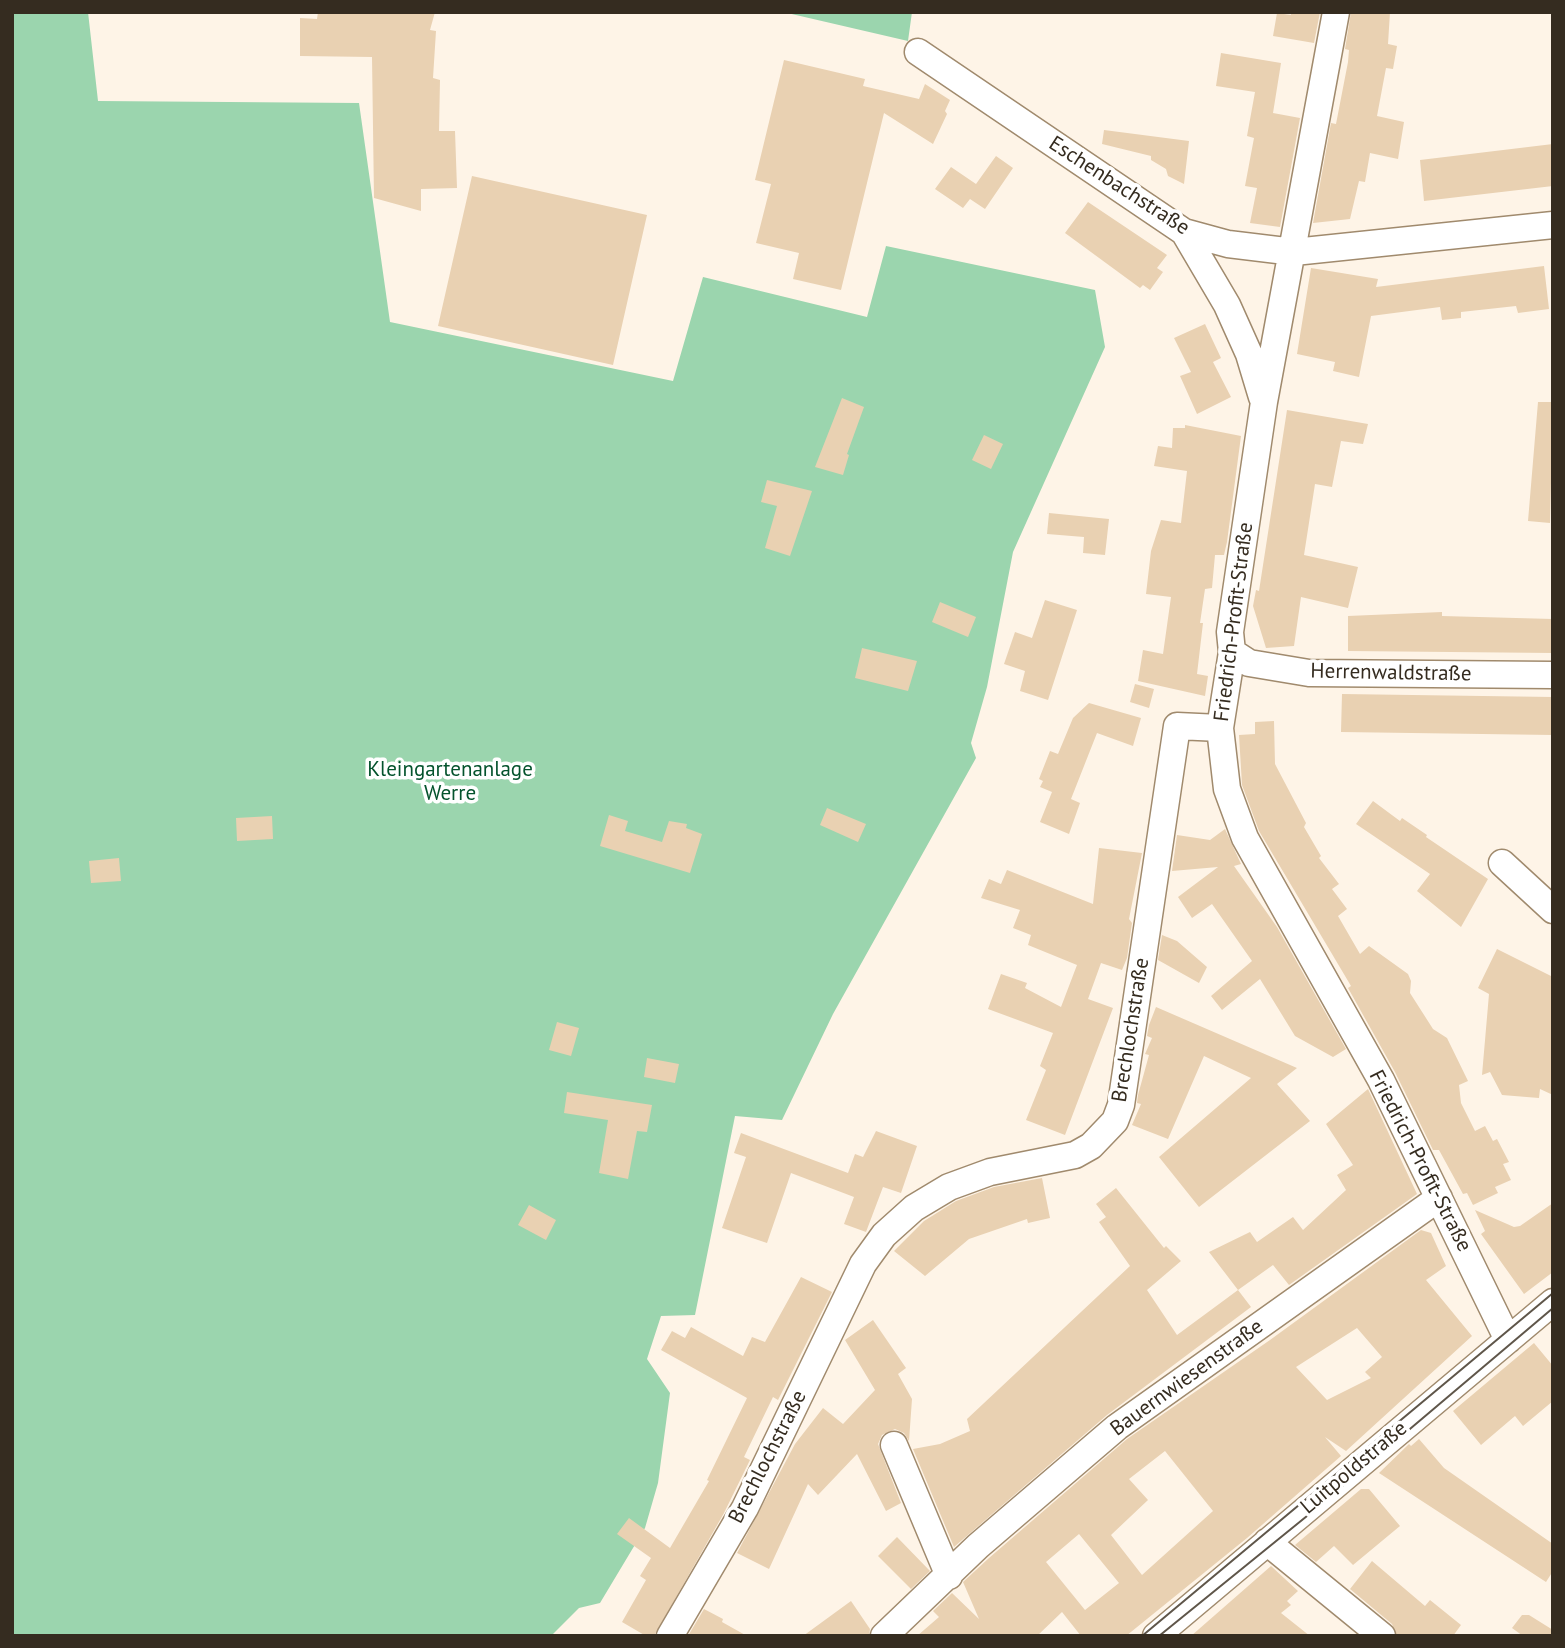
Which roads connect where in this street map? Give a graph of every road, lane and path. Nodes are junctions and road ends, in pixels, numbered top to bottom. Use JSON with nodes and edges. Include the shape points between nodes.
{"nodes":[{"id":1,"x":1336,"y":12,"type":"edge"},
{"id":2,"x":918,"y":52,"type":"dead end"},
{"id":3,"x":1553,"y":225,"type":"edge"},
{"id":4,"x":1184,"y":232,"type":"junction"},
{"id":5,"x":1294,"y":252,"type":"junction"},
{"id":6,"x":1264,"y":402,"type":"junction"},
{"id":7,"x":1232,"y":652,"type":"junction"},
{"id":8,"x":1553,"y":676,"type":"edge"},
{"id":9,"x":1220,"y":728,"type":"junction"},
{"id":10,"x":1502,"y":863,"type":"dead end"},
{"id":11,"x":1553,"y":910,"type":"edge"},
{"id":12,"x":1439,"y":1198,"type":"junction"},
{"id":13,"x":1553,"y":1302,"type":"edge"},
{"id":14,"x":1508,"y":1340,"type":"junction"},
{"id":15,"x":894,"y":1445,"type":"dead end"},
{"id":16,"x":1267,"y":1542,"type":"junction"},
{"id":17,"x":949,"y":1576,"type":"junction"},
{"id":18,"x":888,"y":1635,"type":"edge"},
{"id":19,"x":670,"y":1636,"type":"edge"},
{"id":20,"x":1156,"y":1636,"type":"edge"},
{"id":21,"x":1382,"y":1636,"type":"edge"}],
"edges":[{"from":1,"to":5,"type":"street","name":"Friedrich-Profit-Straße"},
{"from":2,"to":4,"type":"street","name":"Eschenbachstraße"},
{"from":3,"to":5,"type":"street","name":"Eschenbachstraße"},
{"from":4,"to":5,"type":"street","name":"Eschenbachstraße","via":[[1228,244]]},
{"from":4,"to":6,"type":"street","via":[[1227,305]]},
{"from":5,"to":6,"type":"street","name":"Friedrich-Profit-Straße"},
{"from":6,"to":7,"type":"street","name":"Friedrich-Profit-Straße","via":[[1230,632]]},
{"from":7,"to":8,"type":"street","name":"Herrenwaldstraße","via":[[1249,663],[1309,673]]},
{"from":7,"to":9,"type":"street","name":"Friedrich-Profit-Straße"},
{"from":9,"to":12,"type":"street","name":"Friedrich-Profit-Straße","via":[[1227,789],[1245,838],[1381,1080]]},
{"from":9,"to":19,"type":"street","name":"Brechlochstraße","via":[[1177,726],[1115,1121],[1075,1155],[990,1172],[949,1186],[914,1208],[884,1235],[863,1264],[745,1508]]},
{"from":10,"to":11,"type":"street"},
{"from":12,"to":14,"type":"street","name":"Friedrich-Profit-Straße"},
{"from":12,"to":17,"type":"street","name":"Bauernwiesenstraße","via":[[1117,1427]]},
{"from":13,"to":14,"type":"street","name":"Luitpoldstraße"},
{"from":14,"to":16,"type":"street","name":"Luitpoldstraße"},
{"from":15,"to":17,"type":"street"},
{"from":16,"to":20,"type":"street","name":"Luitpoldstraße"},
{"from":16,"to":21,"type":"street"},
{"from":17,"to":18,"type":"street","name":"Bauernwiesenstraße"}]}
